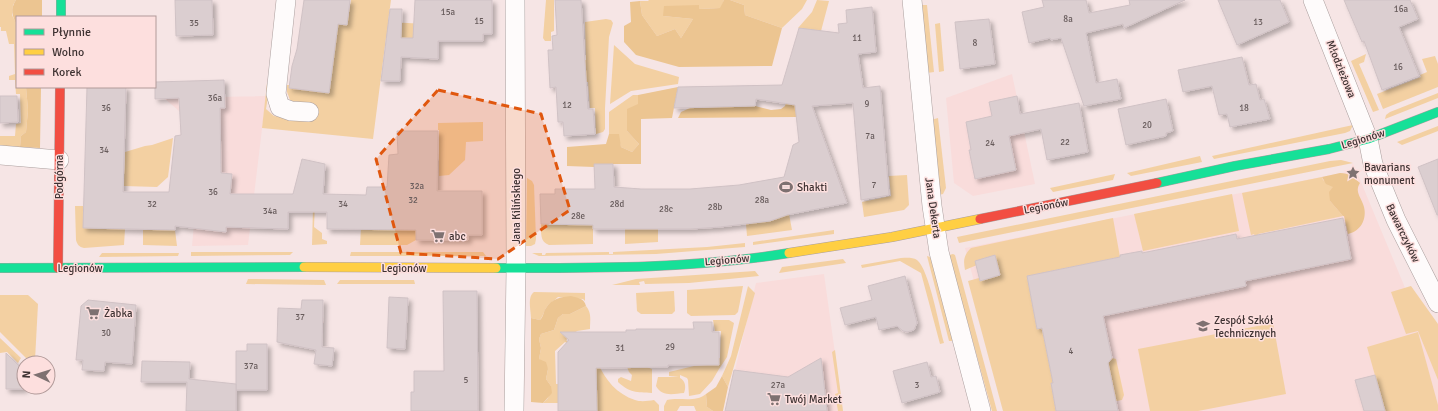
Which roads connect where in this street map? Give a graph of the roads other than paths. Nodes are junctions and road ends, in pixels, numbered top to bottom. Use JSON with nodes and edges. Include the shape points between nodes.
{"nodes":[{"id":1,"x":61,"y":0,"type":"edge"},
{"id":2,"x":286,"y":0,"type":"edge"},
{"id":3,"x":516,"y":0,"type":"edge"},
{"id":4,"x":912,"y":0,"type":"edge"},
{"id":5,"x":1313,"y":0,"type":"edge"},
{"id":6,"x":61,"y":16,"type":"edge"},
{"id":7,"x":60,"y":88,"type":"edge"},
{"id":8,"x":309,"y":112,"type":"dead end"},
{"id":9,"x":1438,"y":112,"type":"edge"},
{"id":10,"x":1368,"y":139,"type":"junction"},
{"id":11,"x":0,"y":155,"type":"edge"},
{"id":12,"x":59,"y":160,"type":"junction"},
{"id":13,"x":935,"y":229,"type":"junction"},
{"id":14,"x":0,"y":268,"type":"edge"},
{"id":15,"x":58,"y":268,"type":"junction"},
{"id":16,"x":516,"y":268,"type":"junction"},
{"id":17,"x":1438,"y":303,"type":"edge"},
{"id":18,"x":514,"y":411,"type":"edge"},
{"id":19,"x":981,"y":411,"type":"edge"}],
"edges":[{"from":1,"to":6,"type":"street"},
{"from":2,"to":8,"type":"street","via":[[277,100],[280,107],[285,109]]},
{"from":3,"to":16,"type":"street","name":"Jana Kilińskiego"},
{"from":4,"to":13,"type":"street","name":"Jana Dekerta"},
{"from":5,"to":10,"type":"street","name":"Młodzieżowa"},
{"from":7,"to":12,"type":"street","name":"Podgórna"},
{"from":9,"to":10,"type":"street","name":"Legionów"},
{"from":10,"to":13,"type":"street","name":"Legionów"},
{"from":10,"to":17,"type":"street","name":"Bawarczyków","via":[[1373,164],[1398,224]]},
{"from":11,"to":12,"type":"street"},
{"from":12,"to":15,"type":"street","name":"Podgórna"},
{"from":13,"to":16,"type":"street","name":"Legionów","via":[[766,257],[619,268]]},
{"from":13,"to":19,"type":"street","name":"Jana Dekerta"},
{"from":14,"to":15,"type":"street","name":"Legionów"},
{"from":15,"to":16,"type":"street","name":"Legionów"},
{"from":16,"to":18,"type":"street","name":"Jana Kilińskiego"}]}
